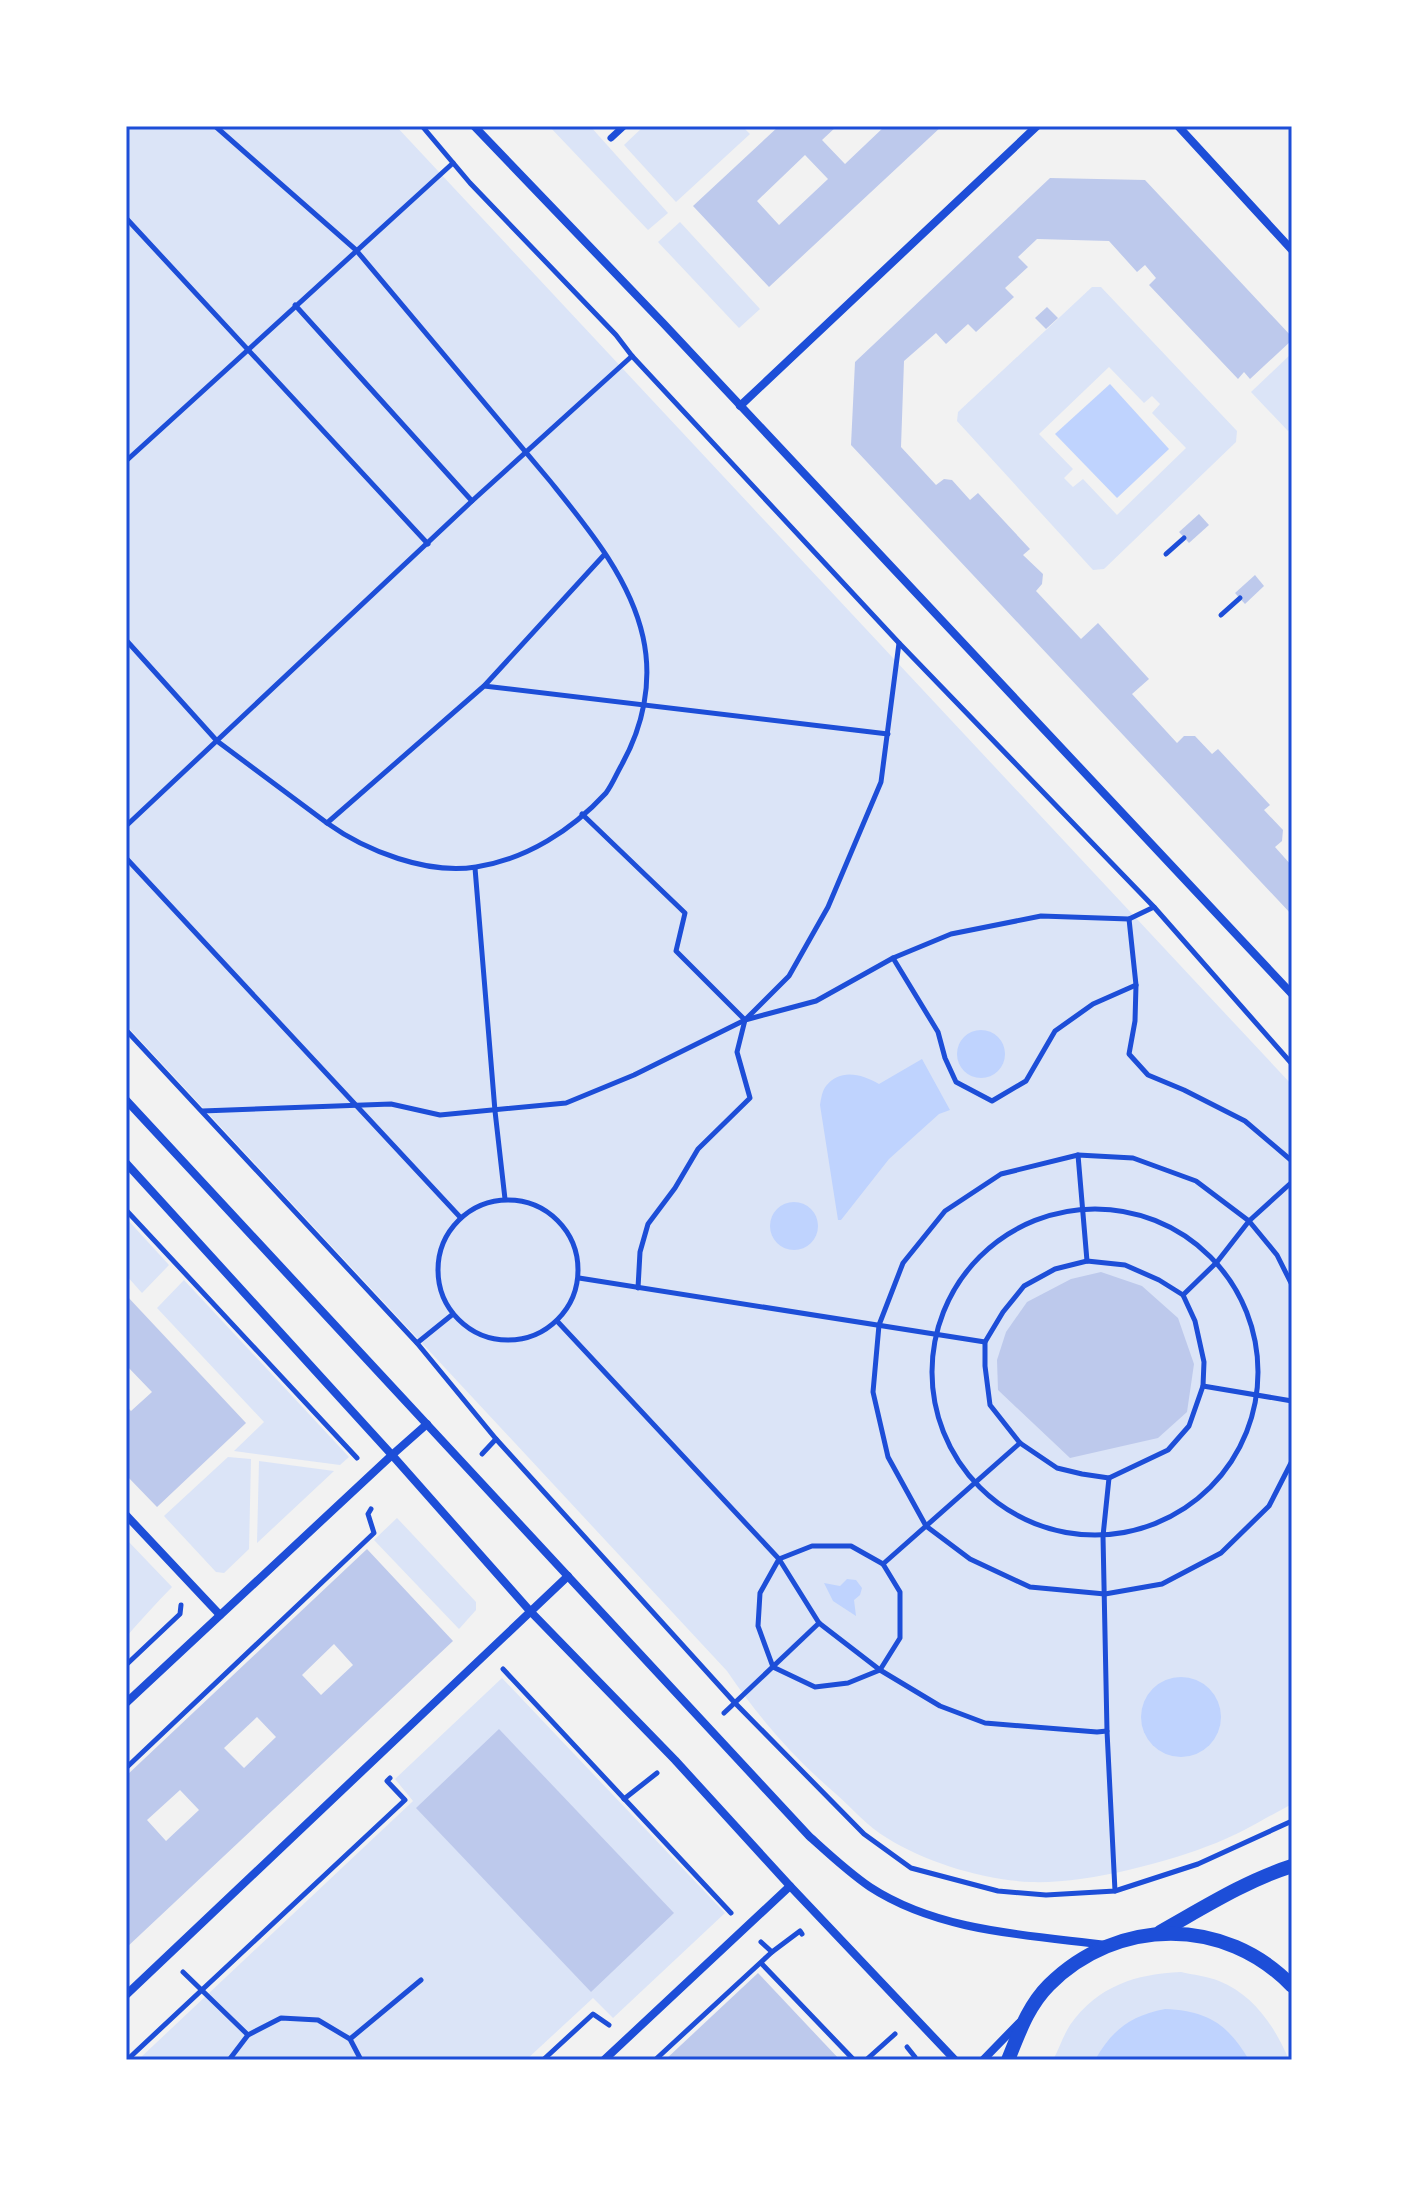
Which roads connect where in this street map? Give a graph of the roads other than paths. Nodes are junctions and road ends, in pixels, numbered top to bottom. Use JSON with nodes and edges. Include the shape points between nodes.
{"nodes":[{"id":1,"x":474,"y":126,"type":"edge"},
{"id":2,"x":624,"y":126,"type":"edge"},
{"id":3,"x":1037,"y":126,"type":"edge"},
{"id":4,"x":1178,"y":126,"type":"edge"},
{"id":5,"x":611,"y":138,"type":"dead end"},
{"id":6,"x":1292,"y":250,"type":"edge"},
{"id":7,"x":740,"y":406,"type":"junction"},
{"id":8,"x":1292,"y":994,"type":"edge"},
{"id":9,"x":126,"y":1100,"type":"edge"},
{"id":10,"x":126,"y":1163,"type":"edge"},
{"id":11,"x":427,"y":1424,"type":"junction"},
{"id":12,"x":392,"y":1455,"type":"junction"},
{"id":13,"x":126,"y":1515,"type":"edge"},
{"id":14,"x":568,"y":1576,"type":"junction"},
{"id":15,"x":530,"y":1611,"type":"junction"},
{"id":16,"x":220,"y":1615,"type":"junction"},
{"id":17,"x":126,"y":1703,"type":"edge"},
{"id":18,"x":1292,"y":1866,"type":"edge"},
{"id":19,"x":790,"y":1886,"type":"junction"},
{"id":20,"x":1159,"y":1933,"type":"junction"},
{"id":21,"x":1108,"y":1945,"type":"junction"},
{"id":22,"x":1292,"y":1986,"type":"edge"},
{"id":23,"x":126,"y":1995,"type":"edge"},
{"id":24,"x":1025,"y":2016,"type":"junction"},
{"id":25,"x":604,"y":2060,"type":"edge"},
{"id":26,"x":955,"y":2060,"type":"edge"},
{"id":27,"x":983,"y":2060,"type":"edge"},
{"id":28,"x":1008,"y":2060,"type":"edge"}],
"edges":[{"from":1,"to":7,"type":"street"},
{"from":2,"to":5,"type":"street"},
{"from":3,"to":7,"type":"street"},
{"from":4,"to":6,"type":"street"},
{"from":7,"to":8,"type":"street"},
{"from":9,"to":11,"type":"street"},
{"from":10,"to":12,"type":"street"},
{"from":11,"to":12,"type":"street"},
{"from":11,"to":14,"type":"street"},
{"from":12,"to":15,"type":"street"},
{"from":12,"to":16,"type":"street"},
{"from":13,"to":16,"type":"street"},
{"from":14,"to":15,"type":"street"},
{"from":14,"to":21,"type":"street","via":[[809,1836],[873,1889],[957,1923]]},
{"from":15,"to":19,"type":"street"},
{"from":15,"to":23,"type":"street"},
{"from":16,"to":17,"type":"street"},
{"from":18,"to":20,"type":"street","via":[[1267,1874]]},
{"from":19,"to":25,"type":"street"},
{"from":19,"to":26,"type":"street"},
{"from":20,"to":21,"type":"street"},
{"from":20,"to":22,"type":"street","via":[[1207,1937],[1252,1954]]},
{"from":21,"to":24,"type":"street","via":[[1075,1962],[1047,1986]]},
{"from":24,"to":27,"type":"street"},
{"from":24,"to":28,"type":"street"}]}
